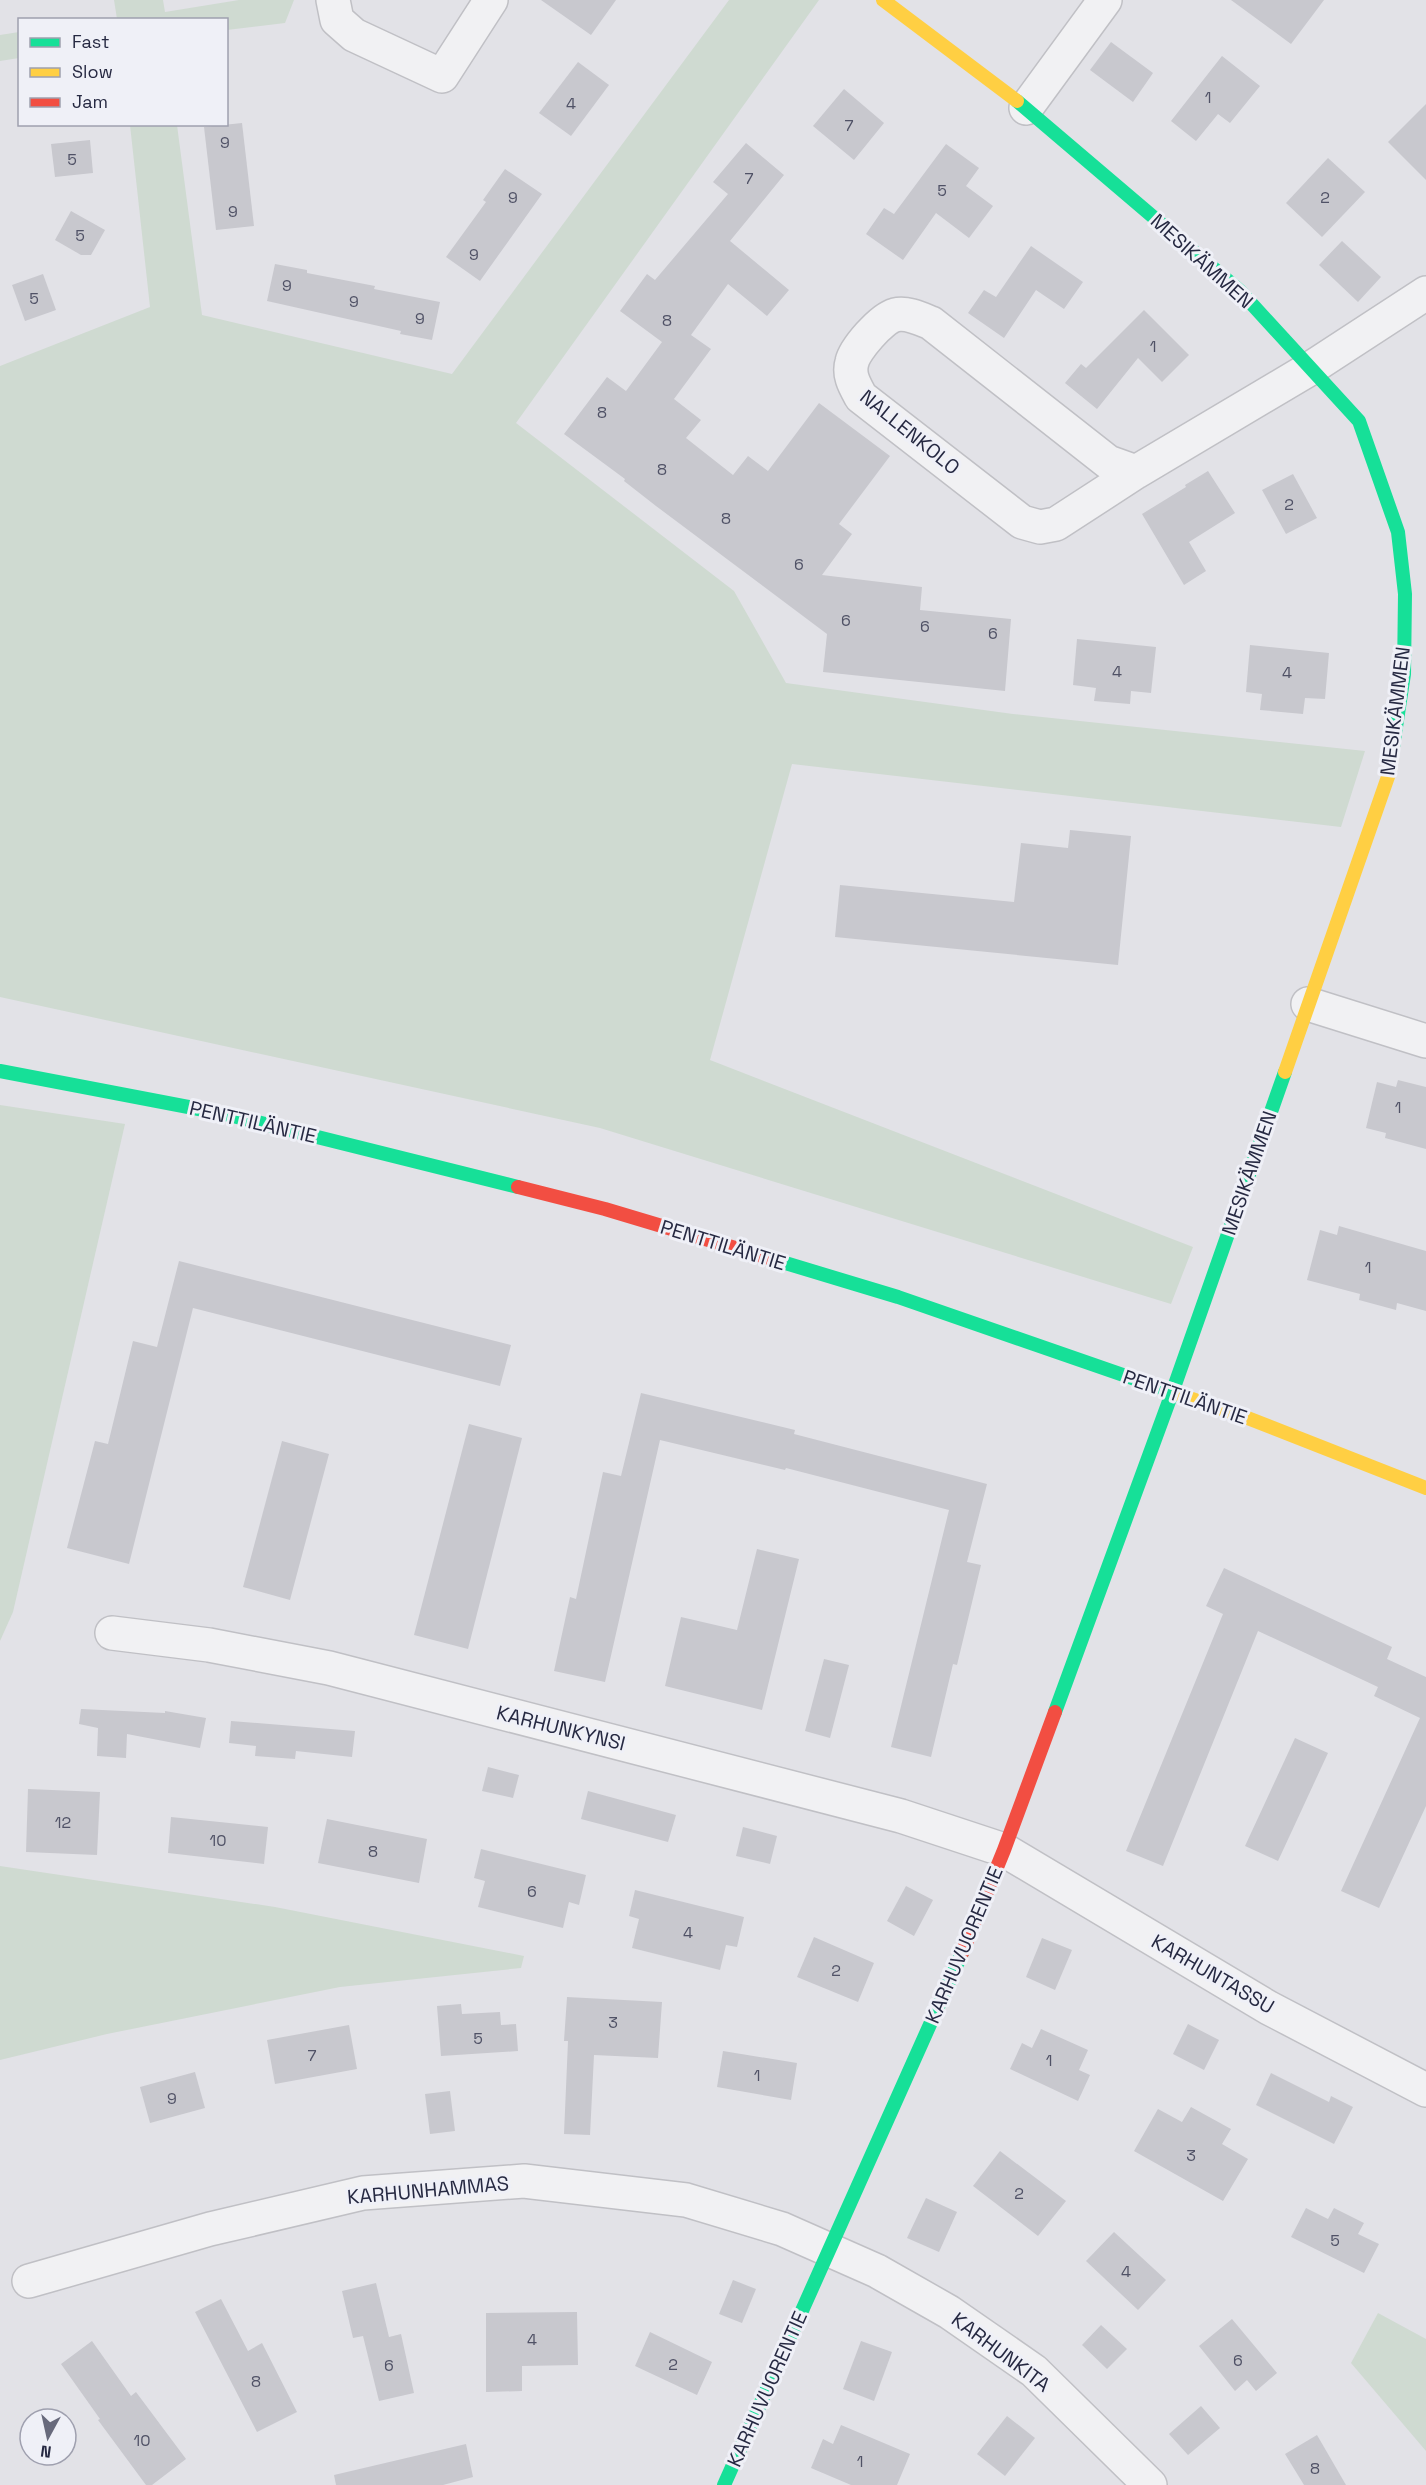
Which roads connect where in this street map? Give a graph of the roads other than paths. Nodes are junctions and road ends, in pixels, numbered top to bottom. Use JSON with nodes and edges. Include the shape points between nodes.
{"nodes":[{"id":1,"x":333,"y":0,"type":"edge"},
{"id":2,"x":491,"y":0,"type":"edge"},
{"id":3,"x":883,"y":0,"type":"edge"},
{"id":4,"x":1106,"y":0,"type":"edge"},
{"id":5,"x":1026,"y":108,"type":"junction"},
{"id":6,"x":1426,"y":293,"type":"edge"},
{"id":7,"x":1311,"y":368,"type":"junction"},
{"id":8,"x":1136,"y":472,"type":"junction"},
{"id":9,"x":1416,"y":595,"type":"edge"},
{"id":10,"x":1308,"y":1004,"type":"junction"},
{"id":11,"x":1426,"y":1041,"type":"edge"},
{"id":12,"x":0,"y":1071,"type":"edge"},
{"id":13,"x":1173,"y":1393,"type":"junction"},
{"id":14,"x":1426,"y":1488,"type":"edge"},
{"id":15,"x":112,"y":1633,"type":"dead end"},
{"id":16,"x":1004,"y":1850,"type":"junction"},
{"id":17,"x":1426,"y":2090,"type":"edge"},
{"id":18,"x":829,"y":2250,"type":"junction"},
{"id":19,"x":29,"y":2281,"type":"dead end"},
{"id":20,"x":724,"y":2485,"type":"edge"},
{"id":21,"x":1150,"y":2485,"type":"edge"}],
"edges":[{"from":1,"to":2,"type":"street","via":[[337,20],[354,34],[442,76]]},
{"from":3,"to":5,"type":"street","name":"MESIKÄMMEN"},
{"from":4,"to":5,"type":"street"},
{"from":5,"to":7,"type":"street","name":"MESIKÄMMEN","via":[[1239,290]]},
{"from":6,"to":7,"type":"street","name":"NALLENKOLO"},
{"from":7,"to":8,"type":"street","name":"NALLENKOLO"},
{"from":7,"to":9,"type":"street","name":"MESIKÄMMEN","via":[[1359,421]]},
{"from":8,"to":8,"type":"street","name":"NALLENKOLO","via":[[1056,524],[1040,527],[1022,522],[861,397],[851,379],[852,362],[879,324],[896,315],[916,317],[931,323],[1108,462]]},
{"from":9,"to":10,"type":"street","name":"MESIKÄMMEN","via":[[1390,771]]},
{"from":10,"to":11,"type":"street"},
{"from":10,"to":13,"type":"street","name":"MESIKÄMMEN"},
{"from":12,"to":13,"type":"street","name":"PENTTILÄNTIE","via":[[225,1114],[605,1209],[898,1297]]},
{"from":13,"to":14,"type":"street","name":"PENTTILÄNTIE"},
{"from":13,"to":16,"type":"street","name":"KARHUVUORENTIE"},
{"from":15,"to":16,"type":"street","name":"KARHUNKYNSI","via":[[209,1645],[329,1668],[900,1816]]},
{"from":16,"to":17,"type":"street","name":"KARHUNTASSU","via":[[1269,2008]]},
{"from":16,"to":18,"type":"street","name":"KARHUVUORENTIE","via":[[978,1917]]},
{"from":18,"to":19,"type":"street","name":"KARHUNHAMMAS","via":[[782,2229],[687,2200],[524,2181],[363,2193],[210,2229]]},
{"from":18,"to":20,"type":"street","name":"KARHUVUORENTIE"},
{"from":18,"to":21,"type":"street","name":"KARHUNKITA","via":[[877,2271],[949,2312],[1034,2371]]}]}
